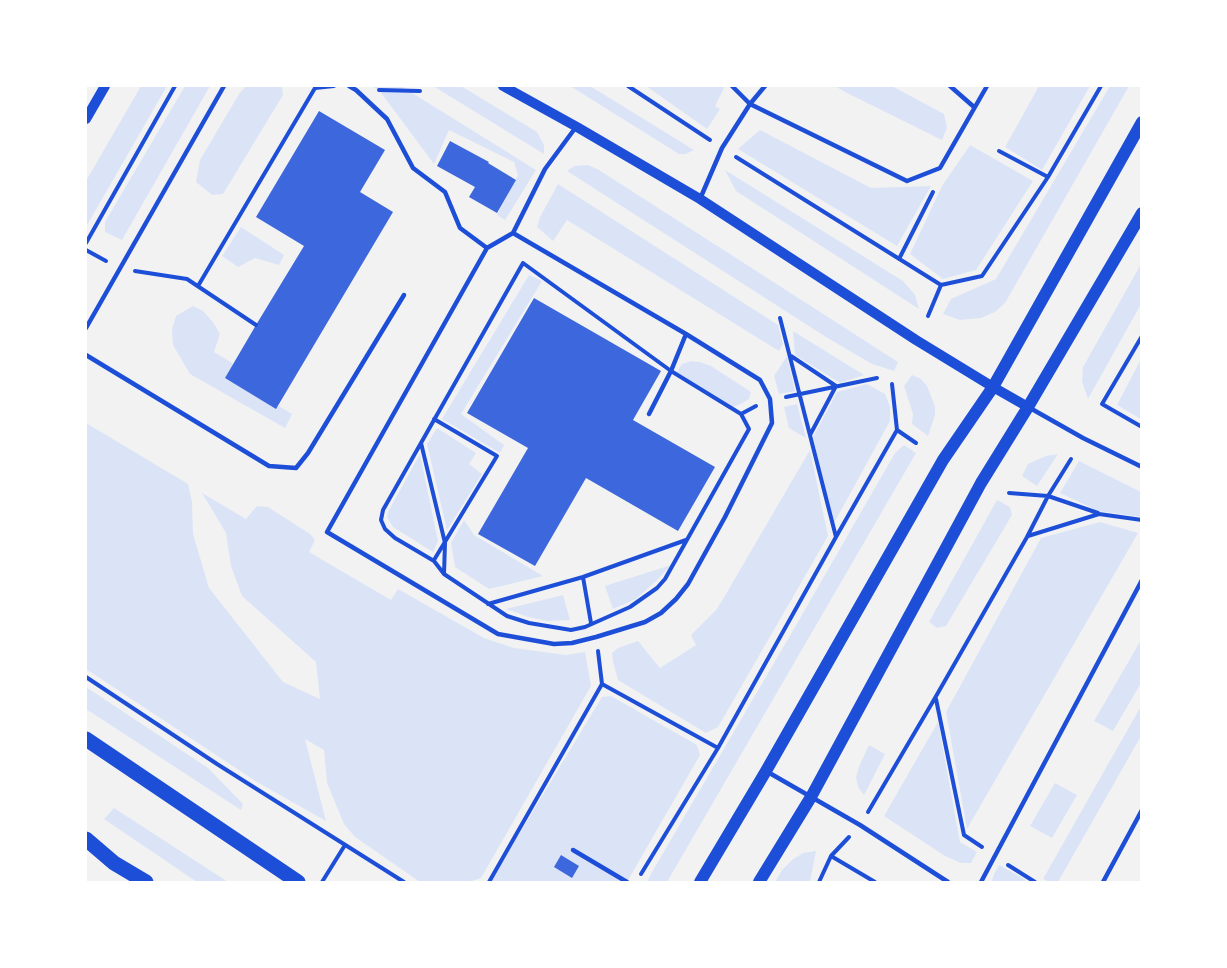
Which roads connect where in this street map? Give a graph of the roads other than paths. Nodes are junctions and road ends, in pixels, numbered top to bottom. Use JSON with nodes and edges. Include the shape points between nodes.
{"nodes":[{"id":1,"x":105,"y":86,"type":"edge"},
{"id":2,"x":224,"y":86,"type":"edge"},
{"id":3,"x":349,"y":86,"type":"edge"},
{"id":4,"x":503,"y":86,"type":"edge"},
{"id":5,"x":732,"y":86,"type":"edge"},
{"id":6,"x":765,"y":86,"type":"edge"},
{"id":7,"x":950,"y":86,"type":"edge"},
{"id":8,"x":987,"y":86,"type":"edge"},
{"id":9,"x":750,"y":104,"type":"junction"},
{"id":10,"x":974,"y":107,"type":"junction"},
{"id":11,"x":86,"y":119,"type":"edge"},
{"id":12,"x":1142,"y":122,"type":"edge"},
{"id":13,"x":577,"y":127,"type":"junction"},
{"id":14,"x":700,"y":199,"type":"junction"},
{"id":15,"x":1142,"y":213,"type":"edge"},
{"id":16,"x":513,"y":233,"type":"junction"},
{"id":17,"x":487,"y":248,"type":"junction"},
{"id":18,"x":404,"y":295,"type":"dead end"},
{"id":19,"x":86,"y":328,"type":"edge"},
{"id":20,"x":686,"y":334,"type":"junction"},
{"id":21,"x":86,"y":355,"type":"edge"},
{"id":22,"x":993,"y":387,"type":"junction"},
{"id":23,"x":1028,"y":407,"type":"junction"},
{"id":24,"x":649,"y":414,"type":"dead end"},
{"id":25,"x":1142,"y":467,"type":"edge"},
{"id":26,"x":1142,"y":580,"type":"edge"},
{"id":27,"x":86,"y":739,"type":"edge"},
{"id":28,"x":766,"y":771,"type":"junction"},
{"id":29,"x":811,"y":797,"type":"junction"},
{"id":30,"x":1142,"y":810,"type":"edge"},
{"id":31,"x":86,"y":839,"type":"edge"},
{"id":32,"x":573,"y":850,"type":"dead end"},
{"id":33,"x":146,"y":882,"type":"edge"},
{"id":34,"x":298,"y":882,"type":"edge"},
{"id":35,"x":627,"y":882,"type":"edge"},
{"id":36,"x":700,"y":882,"type":"edge"},
{"id":37,"x":759,"y":882,"type":"edge"},
{"id":38,"x":948,"y":882,"type":"edge"},
{"id":39,"x":981,"y":882,"type":"edge"},
{"id":40,"x":1103,"y":882,"type":"edge"}],
"edges":[{"from":1,"to":11,"type":"street"},
{"from":2,"to":19,"type":"lane"},
{"from":3,"to":17,"type":"lane","via":[[387,119],[413,168],[445,192],[460,228]]},
{"from":4,"to":13,"type":"street"},
{"from":5,"to":9,"type":"lane"},
{"from":6,"to":9,"type":"lane"},
{"from":7,"to":10,"type":"lane"},
{"from":8,"to":10,"type":"lane"},
{"from":9,"to":10,"type":"lane","via":[[906,181],[940,168]]},
{"from":9,"to":14,"type":"lane","via":[[722,148]]},
{"from":12,"to":22,"type":"main road"},
{"from":13,"to":14,"type":"street"},
{"from":13,"to":16,"type":"lane","via":[[545,169]]},
{"from":14,"to":22,"type":"street"},
{"from":15,"to":23,"type":"main road"},
{"from":16,"to":17,"type":"lane"},
{"from":16,"to":20,"type":"lane"},
{"from":17,"to":20,"type":"lane","via":[[327,532],[498,634],[554,644],[596,637],[661,613],[688,584],[772,423],[770,399],[760,380]]},
{"from":18,"to":21,"type":"lane","via":[[296,468],[269,466]]},
{"from":20,"to":24,"type":"lane"},
{"from":22,"to":23,"type":"street"},
{"from":22,"to":28,"type":"main road","via":[[943,460]]},
{"from":23,"to":25,"type":"lane"},
{"from":23,"to":29,"type":"main road","via":[[981,483]]},
{"from":26,"to":39,"type":"lane"},
{"from":27,"to":34,"type":"main road"},
{"from":28,"to":29,"type":"lane"},
{"from":28,"to":36,"type":"main road"},
{"from":29,"to":37,"type":"main road"},
{"from":29,"to":38,"type":"lane"},
{"from":30,"to":40,"type":"lane"},
{"from":31,"to":33,"type":"main road","via":[[114,863]]},
{"from":32,"to":35,"type":"lane"}]}
